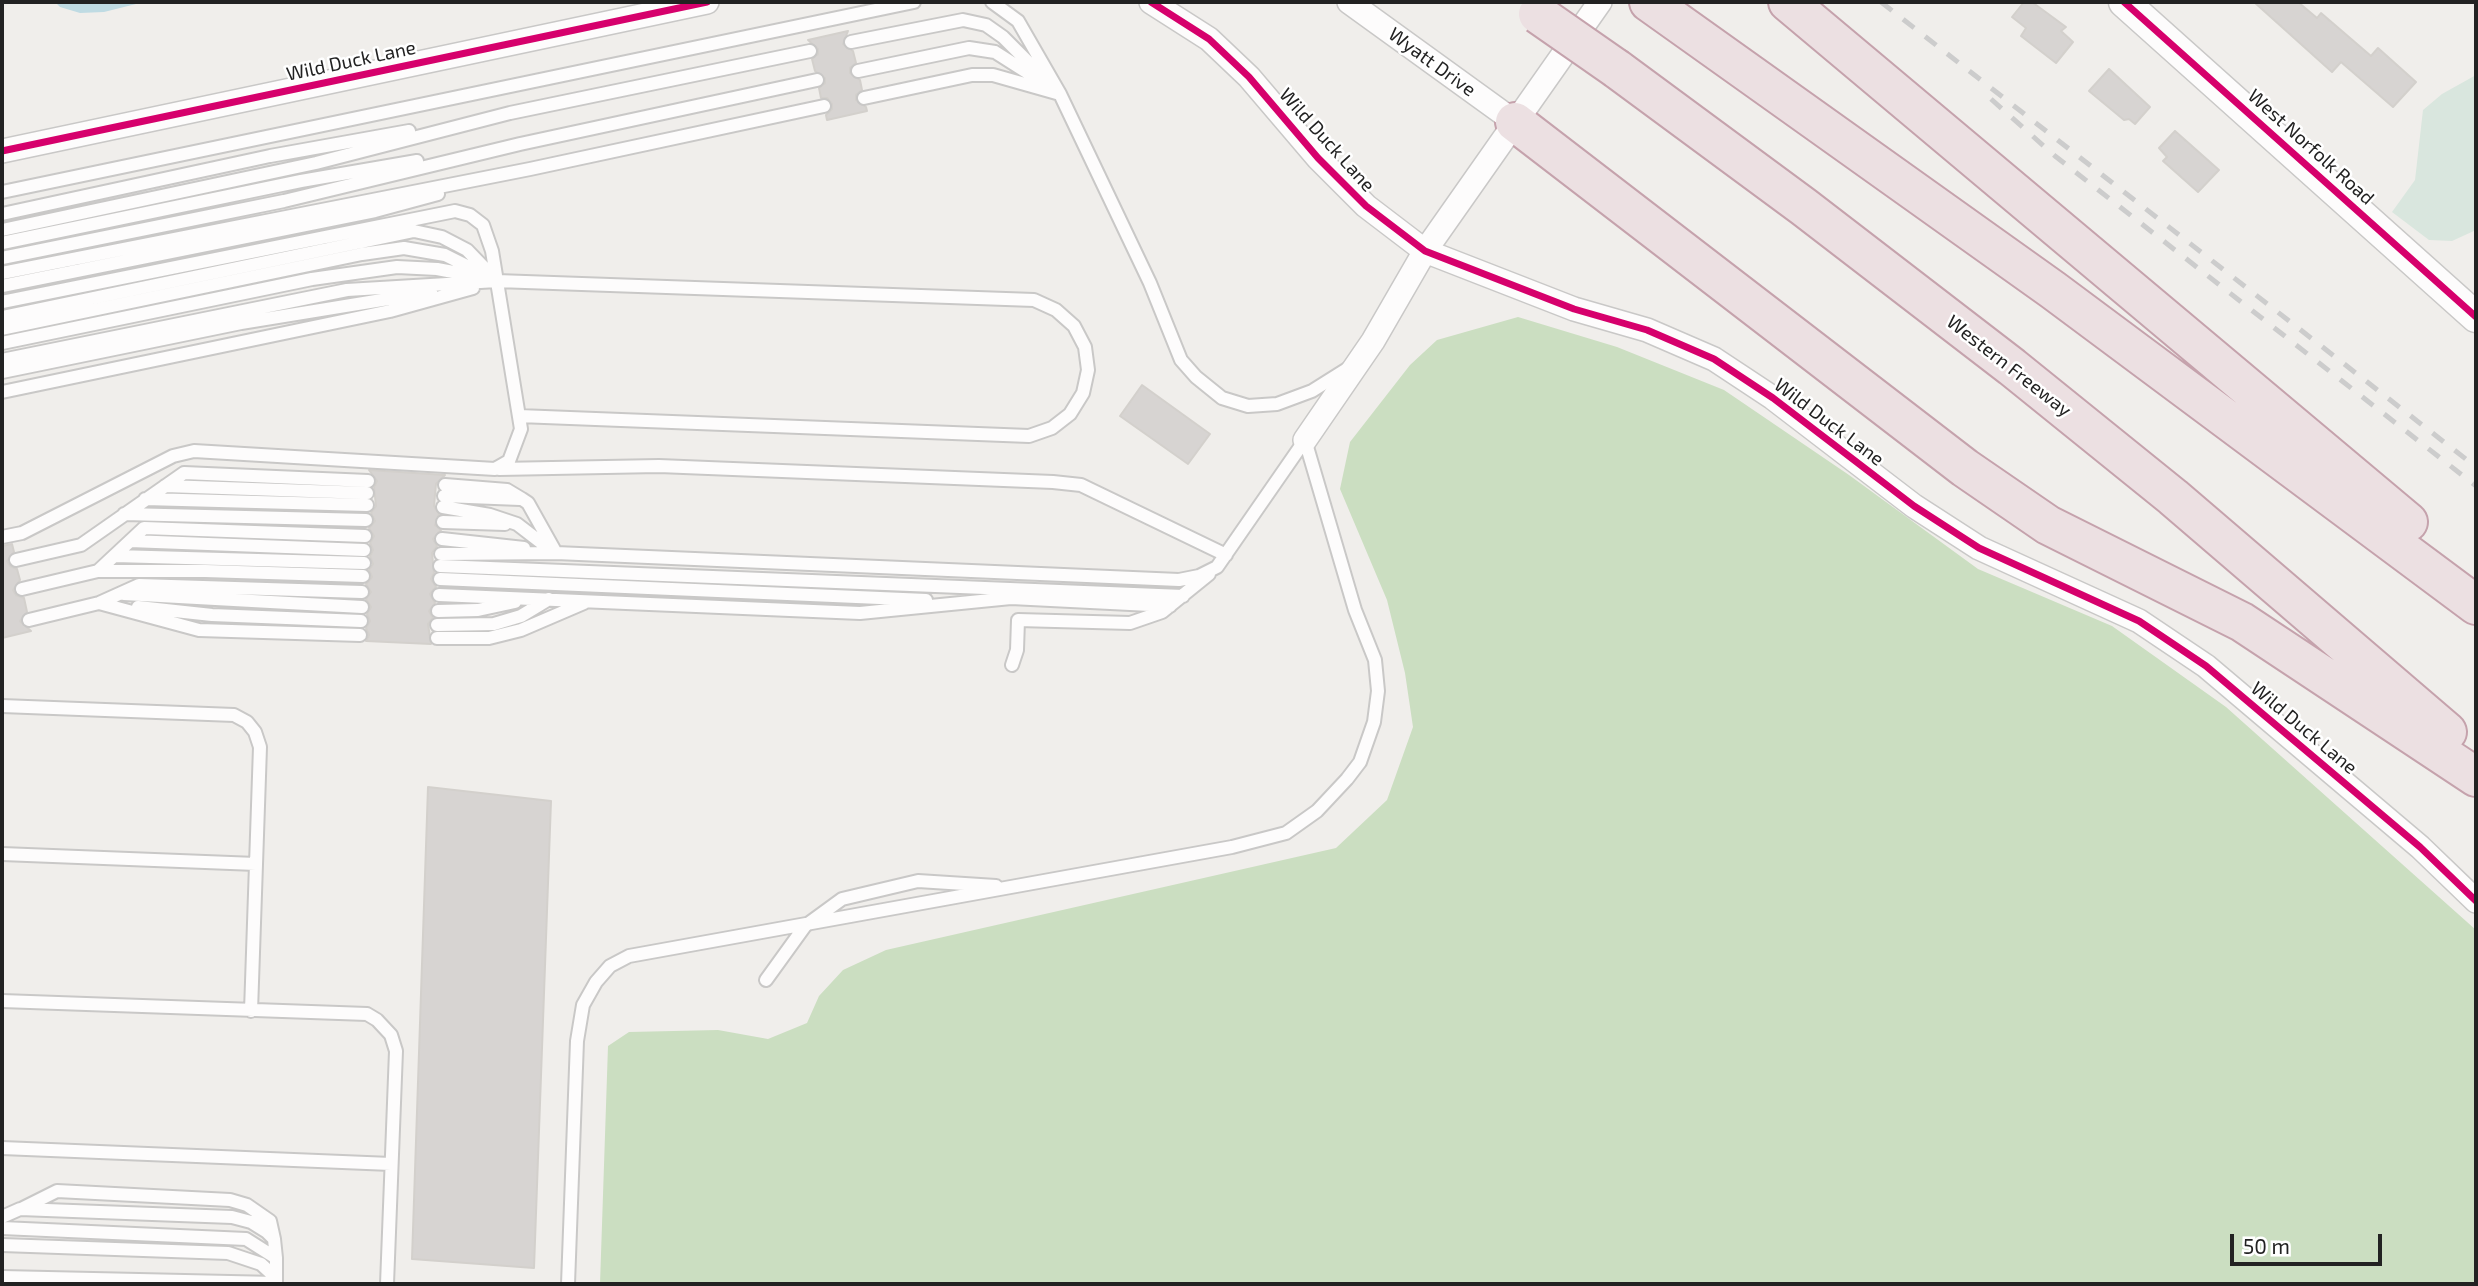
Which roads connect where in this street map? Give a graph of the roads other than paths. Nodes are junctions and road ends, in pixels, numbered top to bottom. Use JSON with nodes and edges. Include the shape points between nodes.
{"nodes":[{"id":1,"x":707,"y":2,"type":"edge"},
{"id":2,"x":914,"y":2,"type":"edge"},
{"id":3,"x":992,"y":2,"type":"edge"},
{"id":4,"x":1151,"y":2,"type":"edge"},
{"id":5,"x":1349,"y":2,"type":"edge"},
{"id":6,"x":1600,"y":2,"type":"edge"},
{"id":7,"x":1788,"y":2,"type":"edge"},
{"id":8,"x":2124,"y":2,"type":"edge"},
{"id":9,"x":1654,"y":5,"type":"edge"},
{"id":10,"x":1530,"y":8,"type":"edge"},
{"id":11,"x":851,"y":42,"type":"dead end"},
{"id":12,"x":810,"y":51,"type":"dead end"},
{"id":13,"x":858,"y":71,"type":"dead end"},
{"id":14,"x":817,"y":80,"type":"dead end"},
{"id":15,"x":1060,"y":94,"type":"junction"},
{"id":16,"x":864,"y":98,"type":"dead end"},
{"id":17,"x":824,"y":106,"type":"dead end"},
{"id":18,"x":510,"y":113,"type":"junction"},
{"id":19,"x":1515,"y":122,"type":"junction"},
{"id":20,"x":520,"y":144,"type":"junction"},
{"id":21,"x":2,"y":151,"type":"edge"},
{"id":22,"x":530,"y":169,"type":"junction"},
{"id":23,"x":2,"y":191,"type":"edge"},
{"id":24,"x":2,"y":214,"type":"edge"},
{"id":25,"x":2,"y":230,"type":"edge"},
{"id":26,"x":2,"y":243,"type":"edge"},
{"id":27,"x":1425,"y":251,"type":"junction"},
{"id":28,"x":2,"y":258,"type":"edge"},
{"id":29,"x":2,"y":273,"type":"edge"},
{"id":30,"x":497,"y":281,"type":"junction"},
{"id":31,"x":2,"y":286,"type":"edge"},
{"id":32,"x":2,"y":302,"type":"edge"},
{"id":33,"x":2,"y":317,"type":"edge"},
{"id":34,"x":2476,"y":317,"type":"edge"},
{"id":35,"x":2,"y":329,"type":"edge"},
{"id":36,"x":2,"y":344,"type":"edge"},
{"id":37,"x":2,"y":360,"type":"edge"},
{"id":38,"x":1359,"y":362,"type":"junction"},
{"id":39,"x":2,"y":372,"type":"edge"},
{"id":40,"x":2,"y":392,"type":"edge"},
{"id":41,"x":519,"y":416,"type":"junction"},
{"id":42,"x":1305,"y":440,"type":"junction"},
{"id":43,"x":495,"y":469,"type":"junction"},
{"id":44,"x":145,"y":499,"type":"junction"},
{"id":45,"x":124,"y":514,"type":"junction"},
{"id":46,"x":366,"y":520,"type":"dead end"},
{"id":47,"x":443,"y":522,"type":"dead end"},
{"id":48,"x":517,"y":524,"type":"junction"},
{"id":49,"x":365,"y":536,"type":"dead end"},
{"id":50,"x":2,"y":537,"type":"edge"},
{"id":51,"x":442,"y":539,"type":"dead end"},
{"id":52,"x":130,"y":541,"type":"junction"},
{"id":53,"x":555,"y":553,"type":"junction"},
{"id":54,"x":1226,"y":555,"type":"junction"},
{"id":55,"x":115,"y":556,"type":"junction"},
{"id":56,"x":16,"y":560,"type":"dead end"},
{"id":57,"x":364,"y":563,"type":"junction"},
{"id":58,"x":1217,"y":566,"type":"junction"},
{"id":59,"x":440,"y":567,"type":"junction"},
{"id":60,"x":98,"y":571,"type":"junction"},
{"id":61,"x":2476,"y":580,"type":"edge"},
{"id":62,"x":22,"y":589,"type":"dead end"},
{"id":63,"x":362,"y":592,"type":"dead end"},
{"id":64,"x":120,"y":593,"type":"junction"},
{"id":65,"x":439,"y":595,"type":"dead end"},
{"id":66,"x":1183,"y":596,"type":"junction"},
{"id":67,"x":525,"y":597,"type":"junction"},
{"id":68,"x":550,"y":599,"type":"junction"},
{"id":69,"x":589,"y":600,"type":"junction"},
{"id":70,"x":971,"y":602,"type":"junction"},
{"id":71,"x":99,"y":603,"type":"junction"},
{"id":72,"x":2476,"y":604,"type":"edge"},
{"id":73,"x":362,"y":607,"type":"dead end"},
{"id":74,"x":1170,"y":607,"type":"junction"},
{"id":75,"x":438,"y":611,"type":"dead end"},
{"id":76,"x":29,"y":620,"type":"dead end"},
{"id":77,"x":361,"y":621,"type":"dead end"},
{"id":78,"x":360,"y":635,"type":"dead end"},
{"id":79,"x":1012,"y":665,"type":"dead end"},
{"id":80,"x":2,"y":706,"type":"edge"},
{"id":81,"x":2476,"y":758,"type":"edge"},
{"id":82,"x":2476,"y":777,"type":"edge"},
{"id":83,"x":2,"y":854,"type":"edge"},
{"id":84,"x":256,"y":864,"type":"junction"},
{"id":85,"x":1016,"y":888,"type":"junction"},
{"id":86,"x":2476,"y":901,"type":"edge"},
{"id":87,"x":805,"y":926,"type":"junction"},
{"id":88,"x":766,"y":980,"type":"dead end"},
{"id":89,"x":2,"y":1001,"type":"edge"},
{"id":90,"x":251,"y":1011,"type":"junction"},
{"id":91,"x":2,"y":1148,"type":"edge"},
{"id":92,"x":391,"y":1164,"type":"junction"},
{"id":93,"x":20,"y":1209,"type":"junction"},
{"id":94,"x":2,"y":1217,"type":"edge"},
{"id":95,"x":2,"y":1228,"type":"edge"},
{"id":96,"x":274,"y":1239,"type":"junction"},
{"id":97,"x":2,"y":1245,"type":"edge"},
{"id":98,"x":276,"y":1258,"type":"junction"},
{"id":99,"x":2,"y":1277,"type":"edge"},
{"id":100,"x":136,"y":1282,"type":"edge"},
{"id":101,"x":276,"y":1284,"type":"edge"},
{"id":102,"x":387,"y":1284,"type":"edge"},
{"id":103,"x":568,"y":1284,"type":"edge"}],
"edges":[{"from":1,"to":21,"type":"street","name":"Wild Duck Lane"},
{"from":2,"to":23,"type":"lane"},
{"from":3,"to":15,"type":"lane","via":[[1018,21]]},
{"from":4,"to":27,"type":"street","name":"Wild Duck Lane","via":[[1209,39],[1366,206]]},
{"from":5,"to":19,"type":"street","name":"Wyatt Drive"},
{"from":6,"to":19,"type":"street"},
{"from":7,"to":61,"type":"highway"},
{"from":8,"to":34,"type":"street","name":"West Norfolk Road"},
{"from":9,"to":72,"type":"highway","via":[[2053,290]]},
{"from":10,"to":81,"type":"highway","name":"Western Freeway","bridge":true,"via":[[1804,207],[2044,393],[2173,497]]},
{"from":11,"to":15,"type":"lane","via":[[963,20],[986,25]]},
{"from":12,"to":18,"type":"lane"},
{"from":13,"to":15,"type":"lane","via":[[984,48]]},
{"from":14,"to":20,"type":"lane"},
{"from":15,"to":16,"type":"lane","via":[[993,75],[972,75]]},
{"from":15,"to":38,"type":"lane","via":[[1150,283],[1181,360],[1196,377],[1222,398],[1248,406],[1277,404],[1312,391]]},
{"from":17,"to":22,"type":"lane"},
{"from":18,"to":24,"type":"lane","via":[[271,156]]},
{"from":18,"to":25,"type":"lane","via":[[316,163]]},
{"from":19,"to":27,"type":"street"},
{"from":19,"to":82,"type":"highway","via":[[1965,468],[2048,525],[2242,622]]},
{"from":20,"to":26,"type":"lane","via":[[302,181]]},
{"from":20,"to":28,"type":"lane","via":[[284,201]]},
{"from":22,"to":29,"type":"lane"},
{"from":22,"to":31,"type":"lane","via":[[375,211]]},
{"from":27,"to":38,"type":"street"},
{"from":27,"to":86,"type":"street","name":"Wild Duck Lane","via":[[1574,309],[1647,330],[1714,359],[1773,398],[1914,506],[1979,548],[2139,621],[2206,666],[2420,847]]},
{"from":30,"to":32,"type":"lane","via":[[483,225],[455,211]]},
{"from":30,"to":33,"type":"lane","via":[[467,250],[442,237],[414,231]]},
{"from":30,"to":35,"type":"lane","via":[[445,255],[404,248]]},
{"from":30,"to":36,"type":"lane","via":[[437,269],[397,267],[312,279]]},
{"from":30,"to":37,"type":"lane","via":[[347,290]]},
{"from":30,"to":39,"type":"lane","via":[[241,323]]},
{"from":30,"to":40,"type":"lane","via":[[390,311]]},
{"from":30,"to":41,"type":"lane"},
{"from":30,"to":41,"type":"lane","via":[[1034,300],[1056,310],[1074,326],[1088,370],[1083,393],[1070,414],[1052,428],[1029,436]]},
{"from":38,"to":42,"type":"street"},
{"from":41,"to":43,"type":"lane","via":[[518,444],[509,461]]},
{"from":42,"to":54,"type":"lane"},
{"from":42,"to":85,"type":"lane","via":[[1355,610],[1375,660],[1374,722],[1360,762],[1317,811],[1286,833]]},
{"from":43,"to":50,"type":"lane","via":[[194,452],[148,466],[22,533]]},
{"from":43,"to":54,"type":"lane","via":[[659,466],[1081,485]]},
{"from":44,"to":44,"type":"lane","via":[[184,473],[367,493]]},
{"from":44,"to":45,"type":"lane"},
{"from":45,"to":46,"type":"lane"},
{"from":45,"to":56,"type":"lane","via":[[81,545]]},
{"from":47,"to":48,"type":"lane"},
{"from":48,"to":53,"type":"lane"},
{"from":48,"to":53,"type":"lane","via":[[444,496],[508,490],[527,503]]},
{"from":49,"to":52,"type":"lane","via":[[144,528]]},
{"from":51,"to":53,"type":"lane"},
{"from":52,"to":55,"type":"lane"},
{"from":52,"to":57,"type":"lane"},
{"from":53,"to":58,"type":"lane","via":[[1179,580]]},
{"from":53,"to":59,"type":"lane"},
{"from":54,"to":58,"type":"lane"},
{"from":55,"to":57,"type":"lane"},
{"from":55,"to":60,"type":"lane"},
{"from":57,"to":60,"type":"lane"},
{"from":58,"to":66,"type":"lane"},
{"from":59,"to":66,"type":"lane"},
{"from":59,"to":70,"type":"lane"},
{"from":60,"to":62,"type":"lane"},
{"from":63,"to":64,"type":"lane","via":[[139,585]]},
{"from":64,"to":71,"type":"lane"},
{"from":64,"to":73,"type":"lane"},
{"from":65,"to":67,"type":"lane"},
{"from":66,"to":74,"type":"lane"},
{"from":67,"to":68,"type":"lane"},
{"from":67,"to":75,"type":"lane","via":[[478,610]]},
{"from":68,"to":69,"type":"lane"},
{"from":68,"to":69,"type":"lane","via":[[521,616],[494,624],[437,632],[489,638],[521,630]]},
{"from":69,"to":70,"type":"lane","via":[[860,613]]},
{"from":70,"to":74,"type":"lane","via":[[1011,598]]},
{"from":71,"to":76,"type":"lane"},
{"from":71,"to":77,"type":"lane","via":[[212,615]]},
{"from":71,"to":78,"type":"lane","via":[[199,630]]},
{"from":74,"to":79,"type":"lane","via":[[1130,623],[1018,620]]},
{"from":80,"to":84,"type":"lane","via":[[234,715],[247,722],[260,747]]},
{"from":83,"to":84,"type":"lane"},
{"from":84,"to":90,"type":"lane"},
{"from":85,"to":87,"type":"lane"},
{"from":85,"to":87,"type":"lane","via":[[918,881],[842,899]]},
{"from":87,"to":88,"type":"lane"},
{"from":87,"to":103,"type":"lane","via":[[629,956],[610,966],[596,982],[583,1005],[577,1041]]},
{"from":89,"to":90,"type":"lane"},
{"from":90,"to":92,"type":"lane","via":[[367,1014],[386,1027],[396,1051]]},
{"from":91,"to":92,"type":"lane"},
{"from":92,"to":102,"type":"lane"},
{"from":93,"to":94,"type":"lane"},
{"from":93,"to":96,"type":"lane","via":[[232,1217],[251,1222]]},
{"from":93,"to":96,"type":"lane","via":[[57,1191],[230,1200],[270,1221]]},
{"from":95,"to":98,"type":"lane","via":[[230,1237],[246,1239]]},
{"from":96,"to":98,"type":"lane"},
{"from":97,"to":101,"type":"lane","via":[[228,1253],[261,1264]]},
{"from":98,"to":101,"type":"lane"},
{"from":99,"to":100,"type":"lane"},
{"from":100,"to":101,"type":"lane"}]}
